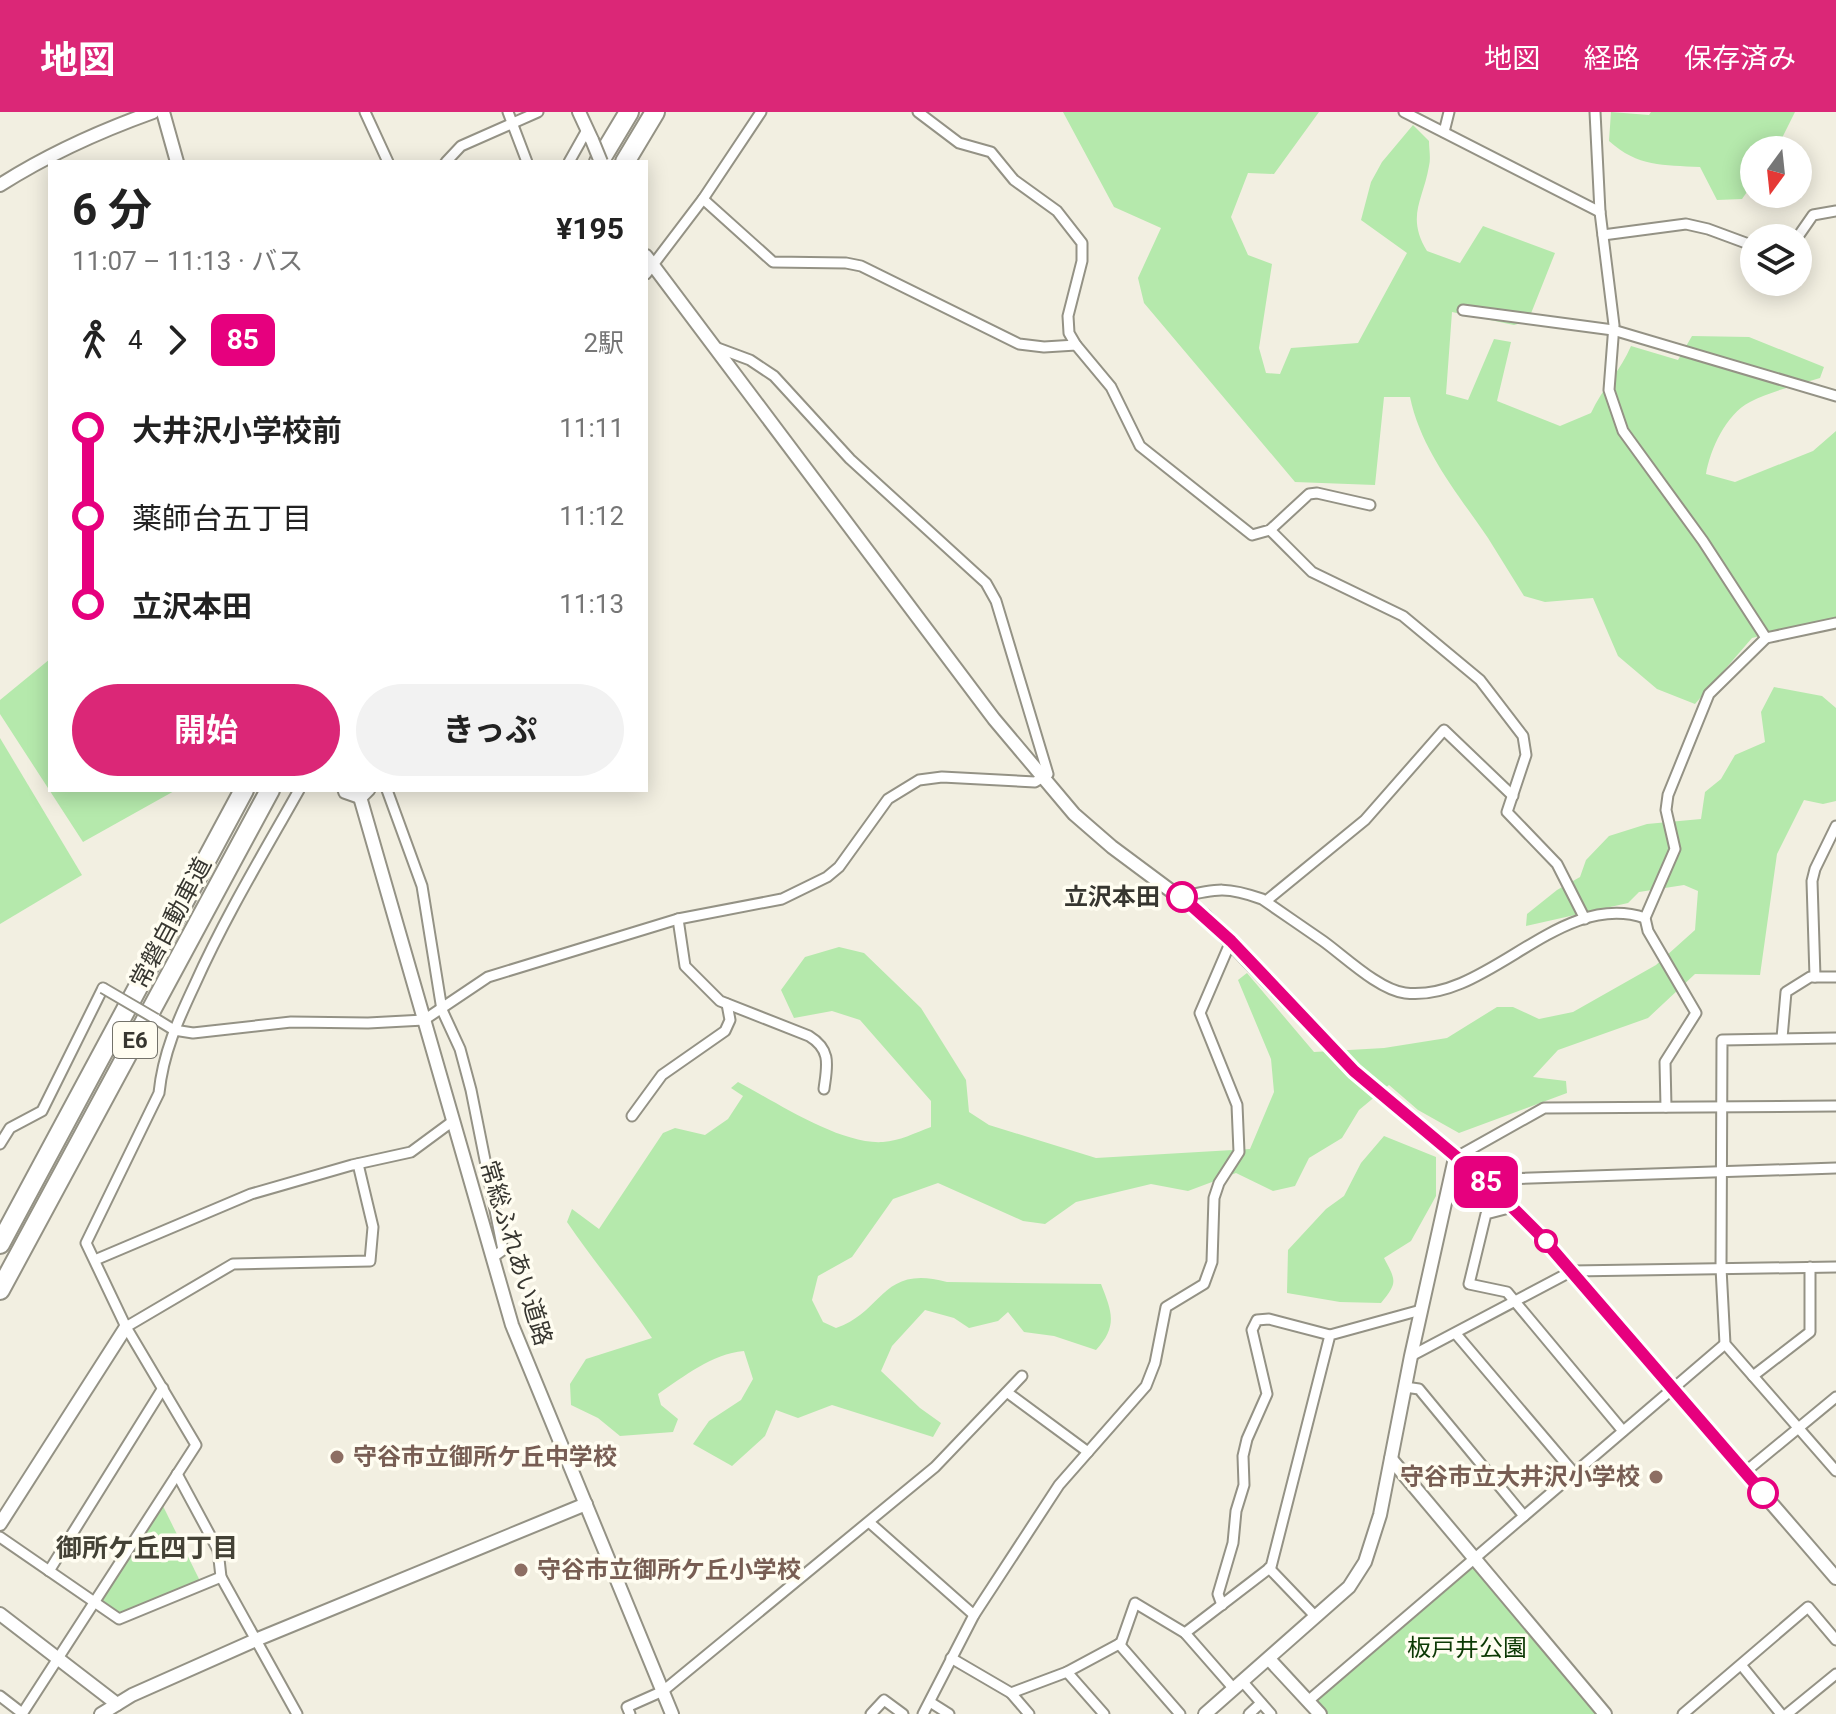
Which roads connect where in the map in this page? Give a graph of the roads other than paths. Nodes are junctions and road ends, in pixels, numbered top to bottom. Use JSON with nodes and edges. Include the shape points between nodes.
{"nodes":[{"id":1,"x":153,"y":112,"type":"edge"},
{"id":2,"x":163,"y":112,"type":"edge"},
{"id":3,"x":365,"y":112,"type":"edge"},
{"id":4,"x":508,"y":112,"type":"edge"},
{"id":5,"x":538,"y":112,"type":"edge"},
{"id":6,"x":579,"y":112,"type":"edge"},
{"id":7,"x":629,"y":112,"type":"edge"},
{"id":8,"x":655,"y":112,"type":"edge"},
{"id":9,"x":761,"y":112,"type":"edge"},
{"id":10,"x":918,"y":112,"type":"edge"},
{"id":11,"x":1404,"y":112,"type":"edge"},
{"id":12,"x":1449,"y":112,"type":"edge"},
{"id":13,"x":1595,"y":112,"type":"edge"},
{"id":14,"x":512,"y":124,"type":"junction"},
{"id":15,"x":1444,"y":132,"type":"junction"},
{"id":16,"x":589,"y":135,"type":"junction"},
{"id":17,"x":176,"y":160,"type":"edge"},
{"id":18,"x":387,"y":160,"type":"edge"},
{"id":19,"x":448,"y":160,"type":"edge"},
{"id":20,"x":526,"y":160,"type":"edge"},
{"id":21,"x":570,"y":160,"type":"edge"},
{"id":22,"x":599,"y":160,"type":"edge"},
{"id":23,"x":601,"y":160,"type":"edge"},
{"id":24,"x":626,"y":160,"type":"edge"},
{"id":25,"x":0,"y":185,"type":"edge"},
{"id":26,"x":703,"y":199,"type":"junction"},
{"id":27,"x":1836,"y":211,"type":"edge"},
{"id":28,"x":1600,"y":212,"type":"junction"},
{"id":29,"x":1807,"y":224,"type":"edge"},
{"id":30,"x":1603,"y":235,"type":"junction"},
{"id":31,"x":1740,"y":241,"type":"edge"},
{"id":32,"x":648,"y":266,"type":"edge"},
{"id":33,"x":1463,"y":310,"type":"dead end"},
{"id":34,"x":1613,"y":330,"type":"junction"},
{"id":35,"x":711,"y":345,"type":"junction"},
{"id":36,"x":1076,"y":345,"type":"junction"},
{"id":37,"x":1836,"y":396,"type":"edge"},
{"id":38,"x":1370,"y":505,"type":"dead end"},
{"id":39,"x":1270,"y":530,"type":"junction"},
{"id":40,"x":1836,"y":623,"type":"edge"},
{"id":41,"x":1766,"y":638,"type":"junction"},
{"id":42,"x":1043,"y":778,"type":"junction"},
{"id":43,"x":243,"y":792,"type":"edge"},
{"id":44,"x":269,"y":792,"type":"edge"},
{"id":45,"x":298,"y":792,"type":"edge"},
{"id":46,"x":344,"y":792,"type":"edge"},
{"id":47,"x":388,"y":792,"type":"edge"},
{"id":48,"x":363,"y":793,"type":"edge"},
{"id":49,"x":1513,"y":796,"type":"junction"},
{"id":50,"x":1836,"y":826,"type":"edge"},
{"id":51,"x":1182,"y":897,"type":"junction"},
{"id":52,"x":1266,"y":901,"type":"junction"},
{"id":53,"x":1645,"y":918,"type":"junction"},
{"id":54,"x":678,"y":919,"type":"junction"},
{"id":55,"x":1585,"y":919,"type":"junction"},
{"id":56,"x":1231,"y":941,"type":"junction"},
{"id":57,"x":1815,"y":977,"type":"junction"},
{"id":58,"x":1836,"y":977,"type":"edge"},
{"id":59,"x":727,"y":1004,"type":"junction"},
{"id":60,"x":442,"y":1010,"type":"junction"},
{"id":61,"x":424,"y":1020,"type":"junction"},
{"id":62,"x":174,"y":1030,"type":"junction"},
{"id":63,"x":1782,"y":1038,"type":"junction"},
{"id":64,"x":1836,"y":1038,"type":"edge"},
{"id":65,"x":824,"y":1089,"type":"dead end"},
{"id":66,"x":1836,"y":1106,"type":"edge"},
{"id":67,"x":1666,"y":1107,"type":"junction"},
{"id":68,"x":1720,"y":1107,"type":"junction"},
{"id":69,"x":632,"y":1116,"type":"dead end"},
{"id":70,"x":453,"y":1121,"type":"junction"},
{"id":71,"x":0,"y":1144,"type":"edge"},
{"id":72,"x":1455,"y":1158,"type":"junction"},
{"id":73,"x":358,"y":1164,"type":"junction"},
{"id":74,"x":1836,"y":1168,"type":"edge"},
{"id":75,"x":1721,"y":1171,"type":"junction"},
{"id":76,"x":1490,"y":1185,"type":"junction"},
{"id":77,"x":1513,"y":1207,"type":"junction"},
{"id":78,"x":0,"y":1244,"type":"edge"},
{"id":79,"x":492,"y":1258,"type":"junction"},
{"id":80,"x":95,"y":1260,"type":"junction"},
{"id":81,"x":1810,"y":1267,"type":"junction"},
{"id":82,"x":1836,"y":1267,"type":"edge"},
{"id":83,"x":1721,"y":1268,"type":"junction"},
{"id":84,"x":1572,"y":1271,"type":"junction"},
{"id":85,"x":0,"y":1290,"type":"edge"},
{"id":86,"x":1514,"y":1300,"type":"junction"},
{"id":87,"x":1421,"y":1310,"type":"junction"},
{"id":88,"x":126,"y":1327,"type":"junction"},
{"id":89,"x":1456,"y":1334,"type":"junction"},
{"id":90,"x":1330,"y":1335,"type":"junction"},
{"id":91,"x":1725,"y":1344,"type":"junction"},
{"id":92,"x":1411,"y":1356,"type":"junction"},
{"id":93,"x":1022,"y":1376,"type":"dead end"},
{"id":94,"x":1753,"y":1376,"type":"junction"},
{"id":95,"x":1405,"y":1387,"type":"junction"},
{"id":96,"x":163,"y":1388,"type":"junction"},
{"id":97,"x":1673,"y":1388,"type":"junction"},
{"id":98,"x":1008,"y":1393,"type":"junction"},
{"id":99,"x":1836,"y":1397,"type":"edge"},
{"id":100,"x":1799,"y":1429,"type":"junction"},
{"id":101,"x":1623,"y":1431,"type":"junction"},
{"id":102,"x":1088,"y":1452,"type":"junction"},
{"id":103,"x":1391,"y":1459,"type":"junction"},
{"id":104,"x":1836,"y":1471,"type":"edge"},
{"id":105,"x":1745,"y":1472,"type":"junction"},
{"id":106,"x":1574,"y":1473,"type":"junction"},
{"id":107,"x":177,"y":1474,"type":"junction"},
{"id":108,"x":586,"y":1504,"type":"junction"},
{"id":109,"x":1524,"y":1516,"type":"junction"},
{"id":110,"x":870,"y":1523,"type":"junction"},
{"id":111,"x":0,"y":1524,"type":"edge"},
{"id":112,"x":0,"y":1537,"type":"edge"},
{"id":113,"x":1476,"y":1557,"type":"junction"},
{"id":114,"x":1269,"y":1568,"type":"junction"},
{"id":115,"x":49,"y":1571,"type":"junction"},
{"id":116,"x":221,"y":1577,"type":"junction"},
{"id":117,"x":1836,"y":1578,"type":"edge"},
{"id":118,"x":93,"y":1601,"type":"junction"},
{"id":119,"x":1222,"y":1605,"type":"junction"},
{"id":120,"x":0,"y":1614,"type":"edge"},
{"id":121,"x":974,"y":1615,"type":"junction"},
{"id":122,"x":1316,"y":1617,"type":"junction"},
{"id":123,"x":1185,"y":1633,"type":"junction"},
{"id":124,"x":258,"y":1639,"type":"junction"},
{"id":125,"x":1836,"y":1640,"type":"edge"},
{"id":126,"x":1119,"y":1644,"type":"junction"},
{"id":127,"x":56,"y":1657,"type":"junction"},
{"id":128,"x":951,"y":1658,"type":"junction"},
{"id":129,"x":1269,"y":1659,"type":"junction"},
{"id":130,"x":1742,"y":1666,"type":"junction"},
{"id":131,"x":1067,"y":1672,"type":"junction"},
{"id":132,"x":1836,"y":1674,"type":"edge"},
{"id":133,"x":1238,"y":1685,"type":"junction"},
{"id":134,"x":663,"y":1691,"type":"junction"},
{"id":135,"x":1011,"y":1693,"type":"junction"},
{"id":136,"x":0,"y":1696,"type":"edge"},
{"id":137,"x":1308,"y":1701,"type":"junction"},
{"id":138,"x":930,"y":1702,"type":"junction"},
{"id":139,"x":1261,"y":1703,"type":"junction"},
{"id":140,"x":117,"y":1704,"type":"junction"},
{"id":141,"x":22,"y":1713,"type":"edge"},
{"id":142,"x":101,"y":1714,"type":"edge"},
{"id":143,"x":297,"y":1714,"type":"edge"},
{"id":144,"x":630,"y":1714,"type":"edge"},
{"id":145,"x":672,"y":1714,"type":"edge"},
{"id":146,"x":871,"y":1714,"type":"edge"},
{"id":147,"x":903,"y":1714,"type":"edge"},
{"id":148,"x":923,"y":1714,"type":"edge"},
{"id":149,"x":949,"y":1714,"type":"edge"},
{"id":150,"x":1029,"y":1714,"type":"edge"},
{"id":151,"x":1104,"y":1714,"type":"edge"},
{"id":152,"x":1180,"y":1714,"type":"edge"},
{"id":153,"x":1205,"y":1714,"type":"edge"},
{"id":154,"x":1249,"y":1714,"type":"edge"},
{"id":155,"x":1271,"y":1714,"type":"edge"},
{"id":156,"x":1320,"y":1714,"type":"edge"},
{"id":157,"x":1605,"y":1714,"type":"edge"},
{"id":158,"x":1683,"y":1714,"type":"edge"},
{"id":159,"x":1784,"y":1714,"type":"edge"}],
"edges":[{"from":1,"to":25,"type":"street","via":[[76,144]]},
{"from":2,"to":17,"type":"street"},
{"from":3,"to":18,"type":"street"},
{"from":4,"to":14,"type":"street"},
{"from":5,"to":14,"type":"street"},
{"from":6,"to":16,"type":"street"},
{"from":7,"to":23,"type":"highway"},
{"from":8,"to":24,"type":"highway"},
{"from":9,"to":26,"type":"street"},
{"from":10,"to":36,"type":"street","via":[[959,143],[991,152],[1014,180],[1057,211],[1082,243],[1068,316]]},
{"from":11,"to":15,"type":"street"},
{"from":12,"to":15,"type":"street"},
{"from":13,"to":28,"type":"street"},
{"from":14,"to":19,"type":"street","via":[[461,146]]},
{"from":14,"to":20,"type":"street"},
{"from":15,"to":28,"type":"street"},
{"from":16,"to":21,"type":"street"},
{"from":16,"to":22,"type":"street","bridge":true},
{"from":26,"to":32,"type":"street"},
{"from":26,"to":36,"type":"street","via":[[773,262],[861,266],[1010,341]]},
{"from":27,"to":29,"type":"street","via":[[1813,215]]},
{"from":28,"to":30,"type":"street"},
{"from":30,"to":31,"type":"street","via":[[1686,224]]},
{"from":30,"to":34,"type":"street"},
{"from":32,"to":35,"type":"street"},
{"from":33,"to":34,"type":"street"},
{"from":34,"to":37,"type":"street"},
{"from":34,"to":41,"type":"street","via":[[1609,390],[1623,431]]},
{"from":35,"to":42,"type":"street"},
{"from":35,"to":42,"type":"street","via":[[774,376],[850,459],[986,583],[1044,760],[1048,774]]},
{"from":36,"to":39,"type":"street","via":[[1111,387],[1140,446],[1252,535]]},
{"from":38,"to":39,"type":"street","via":[[1309,494]]},
{"from":39,"to":49,"type":"street","via":[[1312,572],[1403,616],[1480,680],[1523,736],[1526,755]]},
{"from":40,"to":41,"type":"street"},
{"from":41,"to":53,"type":"street","via":[[1709,694],[1668,795],[1675,849]]},
{"from":42,"to":51,"type":"street","via":[[1090,830]]},
{"from":42,"to":54,"type":"street","via":[[919,780],[888,799],[827,877],[782,899]]},
{"from":43,"to":78,"type":"highway","name":"常磐自動車道","number":"E6"},
{"from":44,"to":85,"type":"highway","name":"常磐自動車道","number":"E6"},
{"from":45,"to":62,"type":"street","via":[[213,944]]},
{"from":46,"to":48,"type":"street"},
{"from":47,"to":60,"type":"street","via":[[422,886]]},
{"from":48,"to":61,"type":"street","name":"常総ふれあい道路"},
{"from":49,"to":52,"type":"street","via":[[1444,730],[1365,820]]},
{"from":49,"to":55,"type":"street","via":[[1507,812],[1557,864]]},
{"from":50,"to":57,"type":"street","via":[[1812,881]]},
{"from":51,"to":52,"type":"street","via":[[1215,889]]},
{"from":51,"to":56,"type":"street"},
{"from":52,"to":55,"type":"street","via":[[1379,982],[1405,993],[1440,990],[1489,970],[1562,925]]},
{"from":53,"to":55,"type":"street","via":[[1632,914]]},
{"from":53,"to":67,"type":"street","via":[[1696,1013],[1665,1062]]},
{"from":54,"to":59,"type":"street","via":[[685,966]]},
{"from":54,"to":60,"type":"street","via":[[488,977]]},
{"from":56,"to":72,"type":"street","via":[[1354,1071]]},
{"from":56,"to":102,"type":"street","via":[[1200,1013],[1237,1105],[1239,1152],[1214,1198],[1212,1262],[1204,1284],[1166,1307],[1146,1386]]},
{"from":57,"to":58,"type":"street"},
{"from":57,"to":63,"type":"street","via":[[1786,992]]},
{"from":59,"to":65,"type":"street","via":[[820,1043],[826,1054]]},
{"from":59,"to":69,"type":"street","via":[[730,1020],[725,1031],[662,1075]]},
{"from":60,"to":61,"type":"street"},
{"from":60,"to":79,"type":"street","via":[[471,1090],[500,1227],[503,1250]]},
{"from":61,"to":62,"type":"street"},
{"from":61,"to":70,"type":"street","name":"常総ふれあい道路"},
{"from":62,"to":71,"type":"street","bridge":true,"via":[[103,988],[42,1111],[10,1128]]},
{"from":62,"to":80,"type":"street","via":[[159,1093],[86,1243]]},
{"from":63,"to":64,"type":"street"},
{"from":63,"to":68,"type":"street","via":[[1722,1040]]},
{"from":66,"to":68,"type":"street"},
{"from":67,"to":68,"type":"street"},
{"from":67,"to":72,"type":"street","via":[[1544,1108]]},
{"from":68,"to":75,"type":"street"},
{"from":70,"to":73,"type":"street","via":[[411,1152]]},
{"from":70,"to":79,"type":"street","name":"常総ふれあい道路"},
{"from":72,"to":76,"type":"street"},
{"from":72,"to":87,"type":"street"},
{"from":73,"to":80,"type":"street","via":[[251,1194]]},
{"from":73,"to":88,"type":"street","via":[[373,1227],[370,1261],[233,1264]]},
{"from":74,"to":75,"type":"street"},
{"from":75,"to":76,"type":"street","via":[[1505,1179]]},
{"from":75,"to":83,"type":"street"},
{"from":76,"to":77,"type":"street"},
{"from":77,"to":84,"type":"street"},
{"from":77,"to":86,"type":"street","via":[[1486,1214],[1469,1284],[1507,1292]]},
{"from":79,"to":108,"type":"street","name":"常総ふれあい道路","via":[[512,1325]]},
{"from":80,"to":88,"type":"street"},
{"from":81,"to":82,"type":"street"},
{"from":81,"to":83,"type":"street"},
{"from":81,"to":94,"type":"street","via":[[1810,1332]]},
{"from":83,"to":84,"type":"street"},
{"from":83,"to":91,"type":"street"},
{"from":84,"to":86,"type":"street"},
{"from":84,"to":97,"type":"street"},
{"from":86,"to":89,"type":"street"},
{"from":86,"to":101,"type":"street"},
{"from":87,"to":90,"type":"street"},
{"from":87,"to":92,"type":"street"},
{"from":88,"to":96,"type":"street"},
{"from":88,"to":111,"type":"street"},
{"from":89,"to":92,"type":"street"},
{"from":89,"to":106,"type":"street"},
{"from":90,"to":114,"type":"street"},
{"from":90,"to":119,"type":"street","via":[[1269,1319],[1253,1324],[1267,1394],[1245,1447],[1244,1485],[1218,1594]]},
{"from":91,"to":94,"type":"street"},
{"from":91,"to":97,"type":"street"},
{"from":92,"to":95,"type":"street"},
{"from":93,"to":98,"type":"street"},
{"from":94,"to":100,"type":"street"},
{"from":95,"to":103,"type":"street"},
{"from":95,"to":109,"type":"street","via":[[1419,1389]]},
{"from":96,"to":107,"type":"street","via":[[196,1445]]},
{"from":96,"to":115,"type":"street"},
{"from":97,"to":101,"type":"street"},
{"from":97,"to":105,"type":"street"},
{"from":98,"to":102,"type":"street"},
{"from":98,"to":110,"type":"street"},
{"from":99,"to":100,"type":"street"},
{"from":100,"to":104,"type":"street"},
{"from":100,"to":105,"type":"street"},
{"from":101,"to":106,"type":"street"},
{"from":102,"to":121,"type":"street","via":[[1059,1485]]},
{"from":103,"to":113,"type":"street"},
{"from":103,"to":122,"type":"street","via":[[1365,1562],[1349,1587]]},
{"from":105,"to":117,"type":"street"},
{"from":106,"to":109,"type":"street"},
{"from":107,"to":116,"type":"street","via":[[218,1550]]},
{"from":107,"to":118,"type":"street"},
{"from":108,"to":124,"type":"street"},
{"from":108,"to":134,"type":"street","name":"常総ふれあい道路"},
{"from":109,"to":113,"type":"street"},
{"from":110,"to":121,"type":"street"},
{"from":110,"to":134,"type":"street"},
{"from":112,"to":115,"type":"street"},
{"from":113,"to":137,"type":"street"},
{"from":113,"to":157,"type":"street"},
{"from":114,"to":119,"type":"street"},
{"from":114,"to":122,"type":"street"},
{"from":115,"to":118,"type":"street"},
{"from":116,"to":118,"type":"street","via":[[119,1619]]},
{"from":116,"to":124,"type":"street"},
{"from":118,"to":127,"type":"street"},
{"from":119,"to":123,"type":"street"},
{"from":120,"to":127,"type":"street"},
{"from":121,"to":128,"type":"street"},
{"from":122,"to":129,"type":"street"},
{"from":123,"to":126,"type":"street","via":[[1135,1603]]},
{"from":123,"to":133,"type":"street"},
{"from":124,"to":140,"type":"street"},
{"from":124,"to":143,"type":"street"},
{"from":125,"to":130,"type":"street","via":[[1808,1607]]},
{"from":126,"to":131,"type":"street"},
{"from":126,"to":152,"type":"street"},
{"from":127,"to":140,"type":"street"},
{"from":127,"to":141,"type":"street"},
{"from":128,"to":135,"type":"street"},
{"from":128,"to":138,"type":"street"},
{"from":129,"to":133,"type":"street"},
{"from":129,"to":137,"type":"street"},
{"from":130,"to":158,"type":"street"},
{"from":130,"to":159,"type":"street"},
{"from":131,"to":135,"type":"street"},
{"from":131,"to":151,"type":"street"},
{"from":132,"to":159,"type":"street"},
{"from":133,"to":139,"type":"street"},
{"from":133,"to":153,"type":"street"},
{"from":134,"to":144,"type":"street","via":[[627,1707]]},
{"from":134,"to":145,"type":"street","name":"常総ふれあい道路"},
{"from":135,"to":150,"type":"street"},
{"from":136,"to":141,"type":"street"},
{"from":137,"to":156,"type":"street"},
{"from":138,"to":148,"type":"street"},
{"from":138,"to":149,"type":"street"},
{"from":139,"to":154,"type":"street"},
{"from":139,"to":155,"type":"street"},
{"from":140,"to":142,"type":"street"},
{"from":146,"to":147,"type":"street","via":[[884,1700]]}]}
